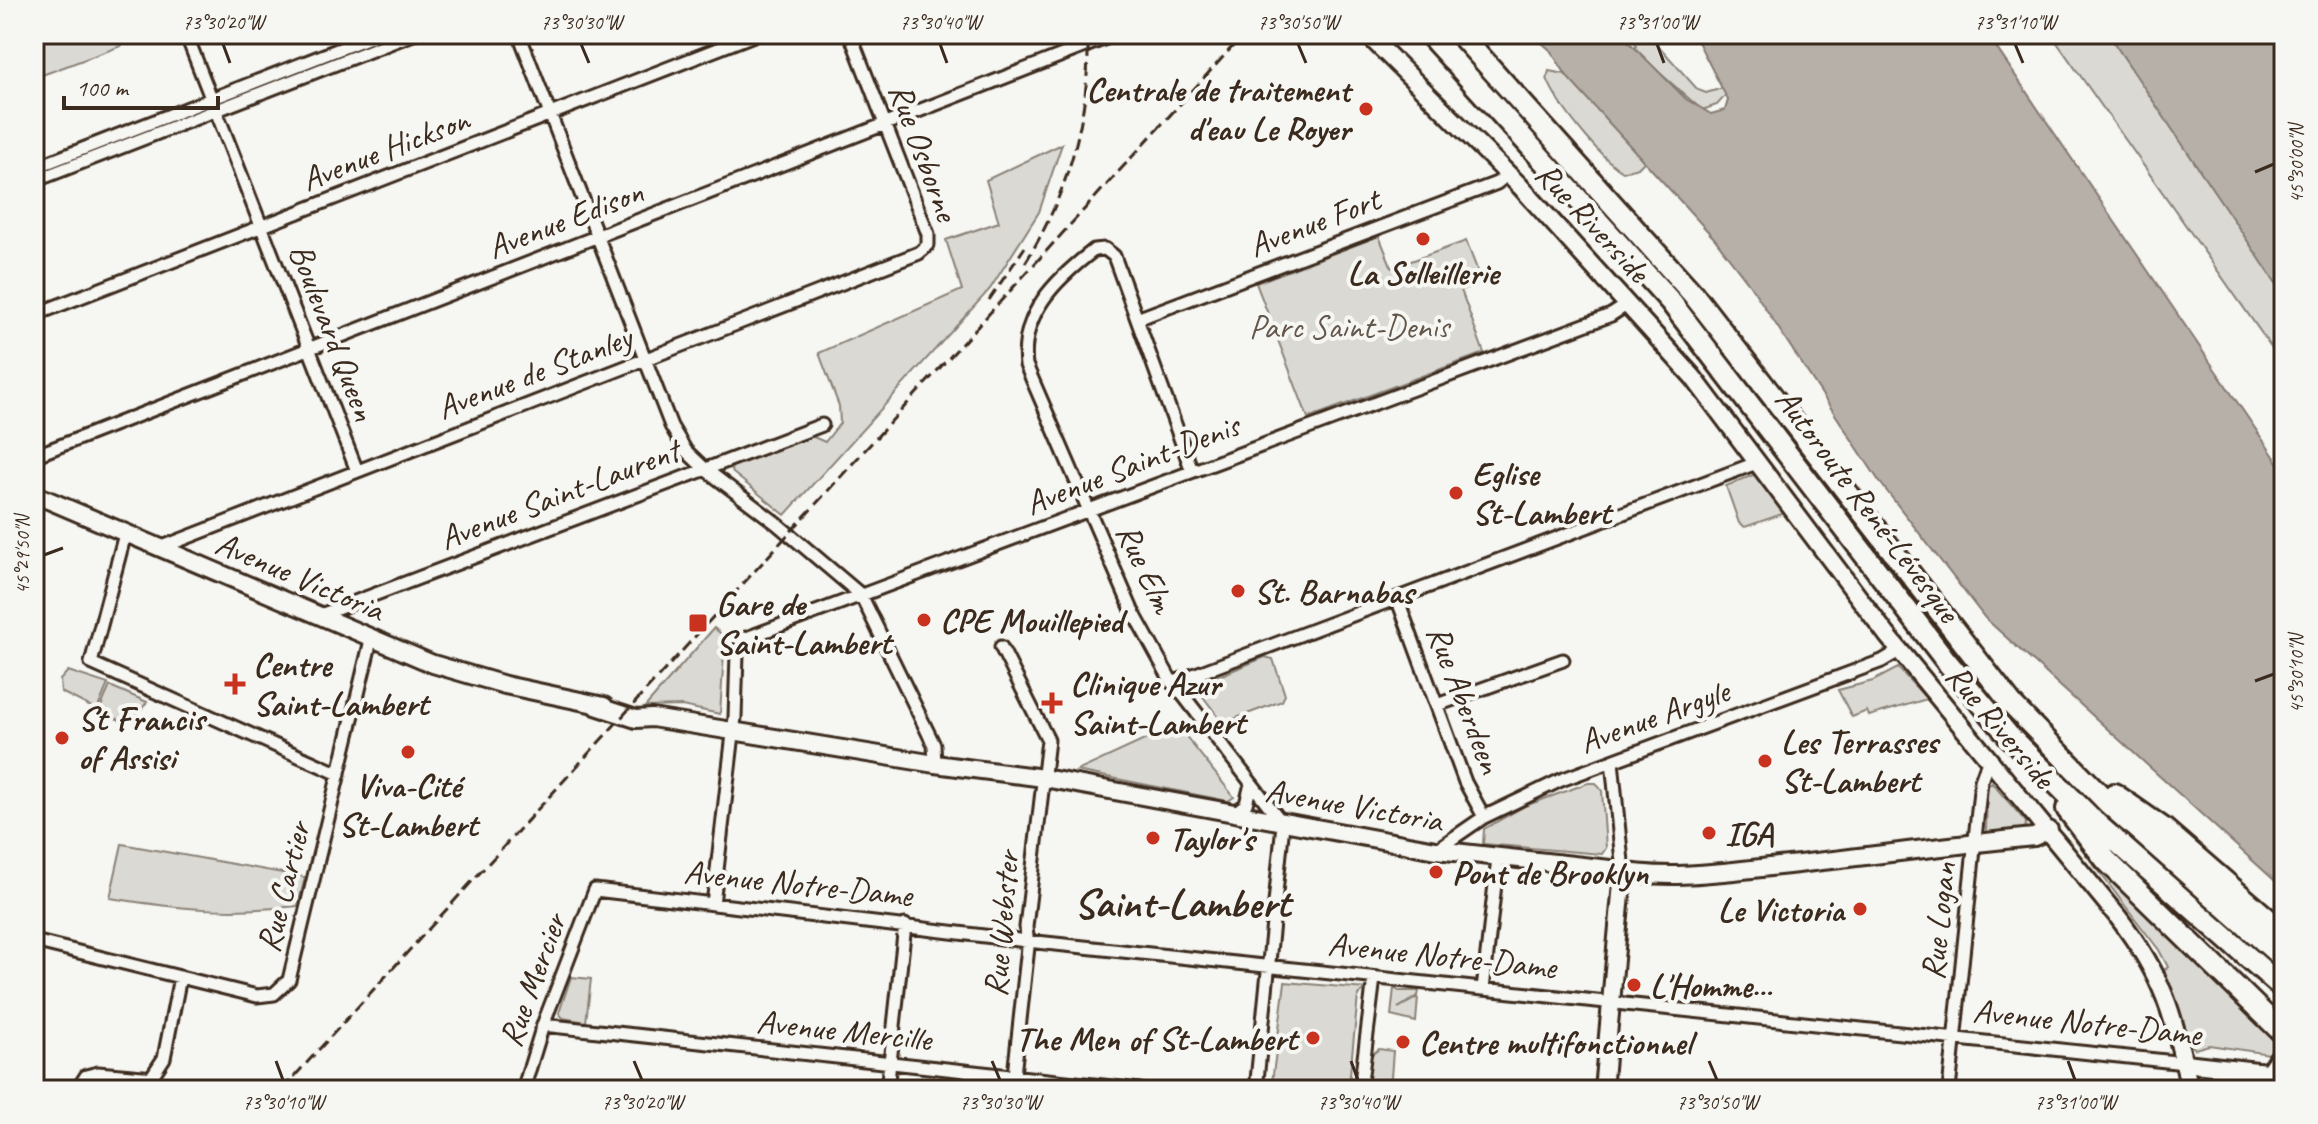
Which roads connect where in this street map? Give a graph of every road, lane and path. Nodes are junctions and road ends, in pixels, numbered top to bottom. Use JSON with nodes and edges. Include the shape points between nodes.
{"nodes":[{"id":1,"x":186,"y":34,"type":"edge"},
{"id":2,"x":378,"y":34,"type":"edge"},
{"id":3,"x":413,"y":34,"type":"edge"},
{"id":4,"x":519,"y":34,"type":"edge"},
{"id":5,"x":756,"y":34,"type":"edge"},
{"id":6,"x":850,"y":34,"type":"edge"},
{"id":7,"x":1116,"y":34,"type":"edge"},
{"id":8,"x":1367,"y":34,"type":"edge"},
{"id":9,"x":1429,"y":34,"type":"edge"},
{"id":10,"x":1460,"y":34,"type":"edge"},
{"id":11,"x":213,"y":104,"type":"junction"},
{"id":12,"x":550,"y":114,"type":"junction"},
{"id":13,"x":885,"y":125,"type":"junction"},
{"id":14,"x":34,"y":168,"type":"edge"},
{"id":15,"x":1508,"y":174,"type":"junction"},
{"id":16,"x":34,"y":181,"type":"edge"},
{"id":17,"x":262,"y":228,"type":"junction"},
{"id":18,"x":597,"y":236,"type":"junction"},
{"id":19,"x":928,"y":245,"type":"joint"},
{"id":20,"x":1628,"y":304,"type":"junction"},
{"id":21,"x":34,"y":315,"type":"edge"},
{"id":22,"x":1137,"y":319,"type":"junction"},
{"id":23,"x":309,"y":349,"type":"junction"},
{"id":24,"x":645,"y":359,"type":"junction"},
{"id":25,"x":822,"y":425,"type":"dead end"},
{"id":26,"x":34,"y":456,"type":"edge"},
{"id":27,"x":1759,"y":462,"type":"junction"},
{"id":28,"x":705,"y":469,"type":"junction"},
{"id":29,"x":357,"y":471,"type":"junction"},
{"id":30,"x":1192,"y":471,"type":"junction"},
{"id":31,"x":34,"y":494,"type":"edge"},
{"id":32,"x":1089,"y":510,"type":"junction"},
{"id":33,"x":125,"y":534,"type":"junction"},
{"id":34,"x":159,"y":548,"type":"junction"},
{"id":35,"x":861,"y":595,"type":"junction"},
{"id":36,"x":1397,"y":598,"type":"junction"},
{"id":37,"x":317,"y":616,"type":"junction"},
{"id":38,"x":371,"y":640,"type":"junction"},
{"id":39,"x":1001,"y":647,"type":"dead end"},
{"id":40,"x":1899,"y":651,"type":"junction"},
{"id":41,"x":1563,"y":660,"type":"dead end"},
{"id":42,"x":1172,"y":683,"type":"junction"},
{"id":43,"x":1437,"y":705,"type":"junction"},
{"id":44,"x":733,"y":732,"type":"junction"},
{"id":45,"x":2021,"y":748,"type":"junction"},
{"id":46,"x":2055,"y":752,"type":"junction"},
{"id":47,"x":1989,"y":759,"type":"junction"},
{"id":48,"x":1612,"y":761,"type":"junction"},
{"id":49,"x":935,"y":764,"type":"junction"},
{"id":50,"x":339,"y":774,"type":"junction"},
{"id":51,"x":1044,"y":778,"type":"junction"},
{"id":52,"x":1251,"y":784,"type":"junction"},
{"id":53,"x":1233,"y":814,"type":"junction"},
{"id":54,"x":1484,"y":817,"type":"junction"},
{"id":55,"x":1283,"y":824,"type":"junction"},
{"id":56,"x":2049,"y":830,"type":"junction"},
{"id":57,"x":1974,"y":843,"type":"junction"},
{"id":58,"x":1436,"y":850,"type":"junction"},
{"id":59,"x":1498,"y":858,"type":"junction"},
{"id":60,"x":1623,"y":872,"type":"junction"},
{"id":61,"x":595,"y":890,"type":"joint"},
{"id":62,"x":713,"y":904,"type":"junction"},
{"id":63,"x":905,"y":925,"type":"junction"},
{"id":64,"x":2284,"y":933,"type":"edge"},
{"id":65,"x":34,"y":941,"type":"edge"},
{"id":66,"x":1027,"y":941,"type":"junction"},
{"id":67,"x":2284,"y":959,"type":"edge"},
{"id":68,"x":1269,"y":967,"type":"junction"},
{"id":69,"x":180,"y":977,"type":"junction"},
{"id":70,"x":1374,"y":978,"type":"junction"},
{"id":71,"x":1483,"y":989,"type":"junction"},
{"id":72,"x":2284,"y":989,"type":"edge"},
{"id":73,"x":1612,"y":1004,"type":"junction"},
{"id":74,"x":543,"y":1025,"type":"junction"},
{"id":75,"x":2284,"y":1034,"type":"edge"},
{"id":76,"x":1954,"y":1038,"type":"junction"},
{"id":77,"x":2284,"y":1053,"type":"edge"},
{"id":78,"x":890,"y":1063,"type":"junction"},
{"id":79,"x":2185,"y":1063,"type":"junction"},
{"id":80,"x":2277,"y":1073,"type":"edge"},
{"id":81,"x":1014,"y":1075,"type":"junction"},
{"id":82,"x":154,"y":1078,"type":"junction"},
{"id":83,"x":77,"y":1090,"type":"edge"},
{"id":84,"x":143,"y":1090,"type":"edge"},
{"id":85,"x":523,"y":1090,"type":"edge"},
{"id":86,"x":887,"y":1090,"type":"edge"},
{"id":87,"x":1140,"y":1090,"type":"edge"},
{"id":88,"x":1256,"y":1090,"type":"edge"},
{"id":89,"x":1360,"y":1090,"type":"edge"},
{"id":90,"x":1603,"y":1090,"type":"edge"},
{"id":91,"x":1949,"y":1090,"type":"edge"},
{"id":92,"x":2190,"y":1090,"type":"edge"}],
"edges":[{"from":1,"to":11,"type":"street","name":"Boulevard Queen"},
{"from":2,"to":11,"type":"street"},
{"from":3,"to":11,"type":"street"},
{"from":4,"to":12,"type":"street"},
{"from":5,"to":12,"type":"street","name":"Avenue Hickson"},
{"from":6,"to":13,"type":"street","name":"Rue Osborne"},
{"from":7,"to":13,"type":"street","name":"Avenue Edison"},
{"from":8,"to":15,"type":"street","name":"Rue Riverside"},
{"from":9,"to":45,"type":"highway","name":"Autoroute René-Lévesque","via":[[1670,301],[1947,662]]},
{"from":10,"to":46,"type":"highway","name":"Autoroute René-Lévesque","via":[[1693,294],[1963,646]]},
{"from":11,"to":14,"type":"street"},
{"from":11,"to":16,"type":"street"},
{"from":11,"to":17,"type":"street","name":"Boulevard Queen"},
{"from":12,"to":17,"type":"street","name":"Avenue Hickson"},
{"from":12,"to":18,"type":"street"},
{"from":13,"to":18,"type":"street","name":"Avenue Edison"},
{"from":13,"to":19,"type":"street","name":"Rue Osborne"},
{"from":15,"to":20,"type":"street","name":"Rue Riverside"},
{"from":15,"to":22,"type":"street","name":"Avenue Fort","via":[[1497,183]]},
{"from":17,"to":21,"type":"street","name":"Avenue Hickson"},
{"from":17,"to":23,"type":"street","name":"Boulevard Queen"},
{"from":18,"to":23,"type":"street","name":"Avenue Edison"},
{"from":18,"to":24,"type":"street"},
{"from":19,"to":24,"type":"street","name":"Avenue de Stanley","via":[[919,253]]},
{"from":20,"to":27,"type":"street","name":"Rue Riverside"},
{"from":20,"to":30,"type":"street","name":"Avenue Saint-Denis","via":[[1606,317]]},
{"from":22,"to":30,"type":"street"},
{"from":22,"to":32,"type":"street","name":"Rue Elm","via":[[1114,256],[1105,249],[1094,250],[1032,314],[1025,334],[1026,365]]},
{"from":23,"to":26,"type":"street","name":"Avenue Edison"},
{"from":23,"to":29,"type":"street","name":"Boulevard Queen"},
{"from":24,"to":28,"type":"street","via":[[671,426]]},
{"from":24,"to":29,"type":"street","name":"Avenue de Stanley"},
{"from":25,"to":28,"type":"street","name":"Avenue Saint-Laurent"},
{"from":27,"to":36,"type":"street"},
{"from":27,"to":40,"type":"street","name":"Rue Riverside"},
{"from":28,"to":35,"type":"street"},
{"from":28,"to":37,"type":"street","name":"Avenue Saint-Laurent"},
{"from":29,"to":34,"type":"street","name":"Avenue de Stanley"},
{"from":30,"to":32,"type":"street","name":"Avenue Saint-Denis"},
{"from":31,"to":33,"type":"street","name":"Avenue Victoria"},
{"from":32,"to":35,"type":"street","name":"Avenue Saint-Denis"},
{"from":32,"to":42,"type":"street","name":"Rue Elm","via":[[1132,610]]},
{"from":33,"to":34,"type":"street","name":"Avenue Victoria"},
{"from":33,"to":50,"type":"street","via":[[91,663]]},
{"from":34,"to":37,"type":"street","name":"Avenue Victoria"},
{"from":35,"to":44,"type":"street","name":"Avenue Saint-Denis","via":[[741,641]]},
{"from":35,"to":49,"type":"street","via":[[934,745]]},
{"from":36,"to":42,"type":"street"},
{"from":36,"to":43,"type":"street","name":"Rue Aberdeen"},
{"from":37,"to":38,"type":"street","name":"Avenue Victoria"},
{"from":38,"to":44,"type":"street","name":"Avenue Victoria","via":[[457,673]]},
{"from":38,"to":50,"type":"street","name":"Rue Cartier"},
{"from":39,"to":51,"type":"street","name":"Rue Webster","via":[[1048,740]]},
{"from":40,"to":47,"type":"street","name":"Rue Riverside"},
{"from":40,"to":48,"type":"street","name":"Avenue Argyle"},
{"from":41,"to":43,"type":"street"},
{"from":42,"to":52,"type":"street","name":"Rue Elm"},
{"from":43,"to":54,"type":"street","name":"Rue Aberdeen"},
{"from":44,"to":49,"type":"street","name":"Avenue Victoria"},
{"from":44,"to":62,"type":"street"},
{"from":45,"to":72,"type":"highway","name":"Autoroute René-Lévesque","via":[[2098,825]]},
{"from":45,"to":75,"type":"highway","via":[[2106,860]]},
{"from":46,"to":64,"type":"highway","via":[[2164,829]]},
{"from":46,"to":67,"type":"highway","name":"Autoroute René-Lévesque"},
{"from":47,"to":56,"type":"street","name":"Rue Riverside"},
{"from":47,"to":57,"type":"street","name":"Rue Logan","via":[[1983,769]]},
{"from":48,"to":54,"type":"street","name":"Avenue Argyle","via":[[1522,796]]},
{"from":48,"to":60,"type":"street"},
{"from":49,"to":51,"type":"street","name":"Avenue Victoria"},
{"from":50,"to":69,"type":"street","name":"Rue Cartier","via":[[285,986],[257,996]]},
{"from":51,"to":53,"type":"street","name":"Avenue Victoria"},
{"from":51,"to":66,"type":"street","name":"Rue Webster"},
{"from":52,"to":53,"type":"street","via":[[1246,804]]},
{"from":52,"to":55,"type":"street","name":"Rue Elm"},
{"from":53,"to":55,"type":"street","name":"Avenue Victoria"},
{"from":54,"to":58,"type":"street","name":"Avenue Argyle"},
{"from":55,"to":58,"type":"street","name":"Avenue Victoria"},
{"from":55,"to":68,"type":"street"},
{"from":56,"to":57,"type":"street","name":"Avenue Victoria","via":[[2034,837]]},
{"from":56,"to":79,"type":"street","name":"Rue Riverside","via":[[2154,967],[2171,1005]]},
{"from":57,"to":60,"type":"street","name":"Avenue Victoria","via":[[1684,876]]},
{"from":57,"to":76,"type":"street","name":"Rue Logan"},
{"from":58,"to":59,"type":"street","name":"Avenue Victoria"},
{"from":59,"to":60,"type":"street","name":"Avenue Victoria"},
{"from":59,"to":71,"type":"street"},
{"from":60,"to":73,"type":"street"},
{"from":61,"to":62,"type":"street","name":"Avenue Notre-Dame"},
{"from":61,"to":74,"type":"street","name":"Rue Mercier"},
{"from":62,"to":63,"type":"street","name":"Avenue Notre-Dame"},
{"from":63,"to":66,"type":"street","name":"Avenue Notre-Dame"},
{"from":63,"to":78,"type":"street"},
{"from":65,"to":69,"type":"street","name":"Rue Cartier"},
{"from":66,"to":68,"type":"street","name":"Avenue Notre-Dame"},
{"from":66,"to":81,"type":"street","name":"Rue Webster"},
{"from":68,"to":70,"type":"street","name":"Avenue Notre-Dame"},
{"from":68,"to":88,"type":"street"},
{"from":69,"to":82,"type":"street","via":[[164,1058]]},
{"from":70,"to":71,"type":"street","name":"Avenue Notre-Dame"},
{"from":70,"to":89,"type":"street"},
{"from":71,"to":73,"type":"street","name":"Avenue Notre-Dame"},
{"from":73,"to":76,"type":"street","name":"Avenue Notre-Dame"},
{"from":73,"to":90,"type":"street"},
{"from":74,"to":78,"type":"street","name":"Avenue Mercille"},
{"from":74,"to":85,"type":"street","name":"Rue Mercier"},
{"from":76,"to":79,"type":"street","name":"Avenue Notre-Dame"},
{"from":76,"to":91,"type":"street","name":"Rue Logan"},
{"from":77,"to":80,"type":"highway"},
{"from":78,"to":81,"type":"street","name":"Avenue Mercille"},
{"from":78,"to":86,"type":"street"},
{"from":79,"to":80,"type":"street","name":"Avenue Notre-Dame"},
{"from":79,"to":92,"type":"street","name":"Rue Riverside"},
{"from":81,"to":87,"type":"street","name":"Avenue Mercille"},
{"from":82,"to":83,"type":"street","via":[[98,1073],[86,1076]]},
{"from":82,"to":84,"type":"street"}]}
